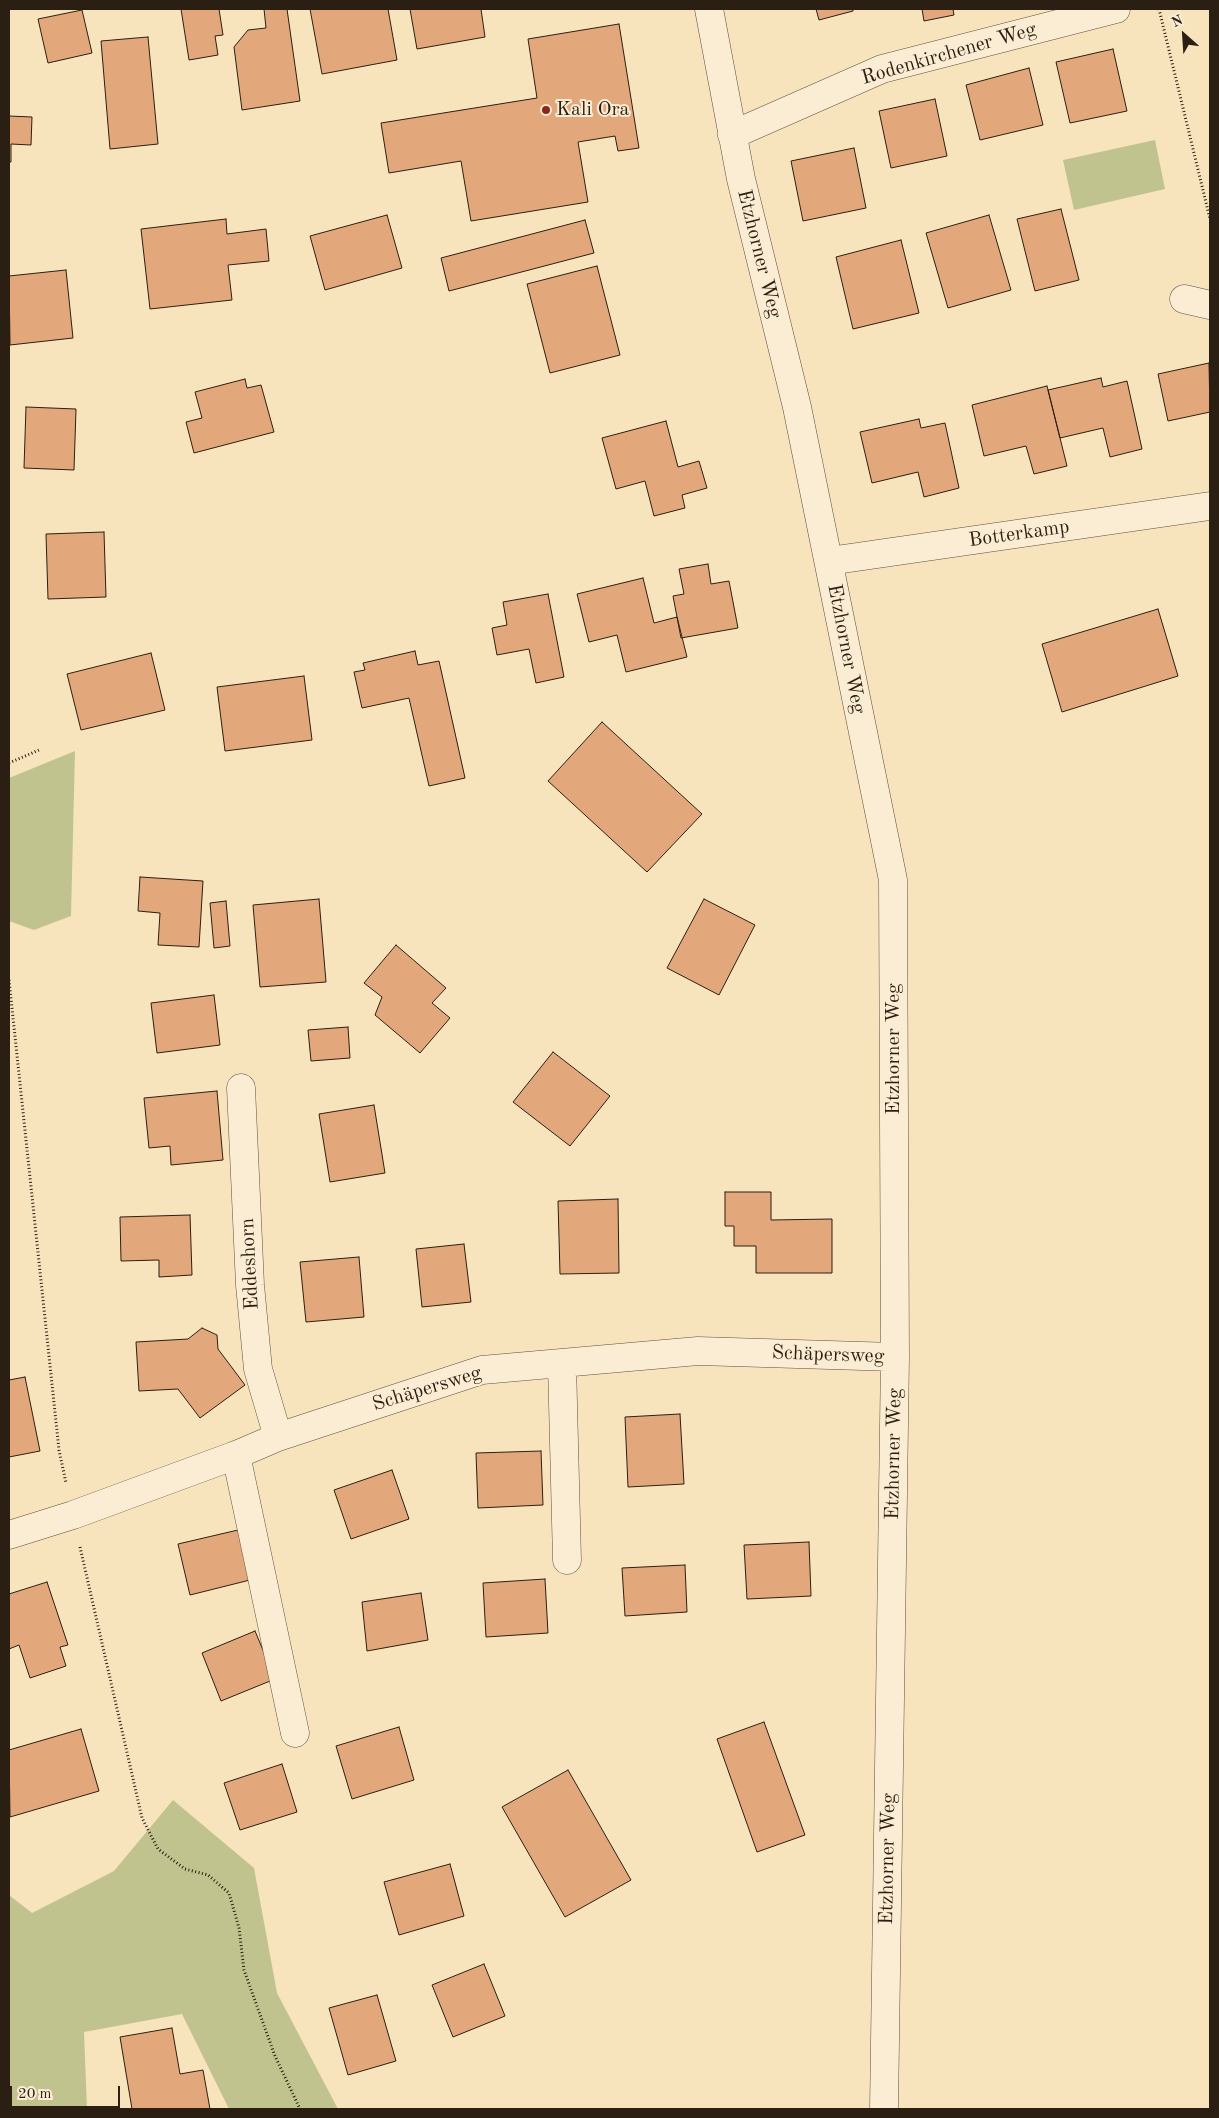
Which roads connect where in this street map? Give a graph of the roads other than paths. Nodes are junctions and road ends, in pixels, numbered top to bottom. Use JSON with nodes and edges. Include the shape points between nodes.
{"nodes":[{"id":1,"x":709,"y":9,"type":"edge"},
{"id":2,"x":1116,"y":9,"type":"edge"},
{"id":3,"x":732,"y":134,"type":"junction"},
{"id":4,"x":1184,"y":299,"type":"dead end"},
{"id":5,"x":1210,"y":305,"type":"edge"},
{"id":6,"x":1210,"y":506,"type":"edge"},
{"id":7,"x":829,"y":561,"type":"junction"},
{"id":8,"x":241,"y":1088,"type":"dead end"},
{"id":9,"x":895,"y":1356,"type":"junction"},
{"id":10,"x":562,"y":1364,"type":"junction"},
{"id":11,"x":278,"y":1437,"type":"junction"},
{"id":12,"x":236,"y":1455,"type":"junction"},
{"id":13,"x":9,"y":1535,"type":"edge"},
{"id":14,"x":567,"y":1560,"type":"dead end"},
{"id":15,"x":295,"y":1733,"type":"dead end"},
{"id":16,"x":884,"y":2109,"type":"edge"}],
"edges":[{"from":1,"to":3,"type":"street","name":"Etzhorner Weg"},
{"from":2,"to":3,"type":"street","name":"Rodenkirchener Weg","via":[[882,69]]},
{"from":3,"to":7,"type":"street","name":"Etzhorner Weg","via":[[797,408]]},
{"from":4,"to":5,"type":"street"},
{"from":6,"to":7,"type":"street","name":"Botterkamp"},
{"from":7,"to":9,"type":"street","name":"Etzhorner Weg","via":[[893,880]]},
{"from":8,"to":11,"type":"street","name":"Eddeshorn","via":[[250,1285],[258,1369]]},
{"from":9,"to":10,"type":"street","name":"Schäpersweg","via":[[698,1351]]},
{"from":9,"to":16,"type":"street","name":"Etzhorner Weg"},
{"from":10,"to":11,"type":"street","name":"Schäpersweg","via":[[482,1370]]},
{"from":10,"to":14,"type":"street"},
{"from":11,"to":12,"type":"street","name":"Schäpersweg"},
{"from":12,"to":13,"type":"street","name":"Schäpersweg"},
{"from":12,"to":15,"type":"street"}]}
